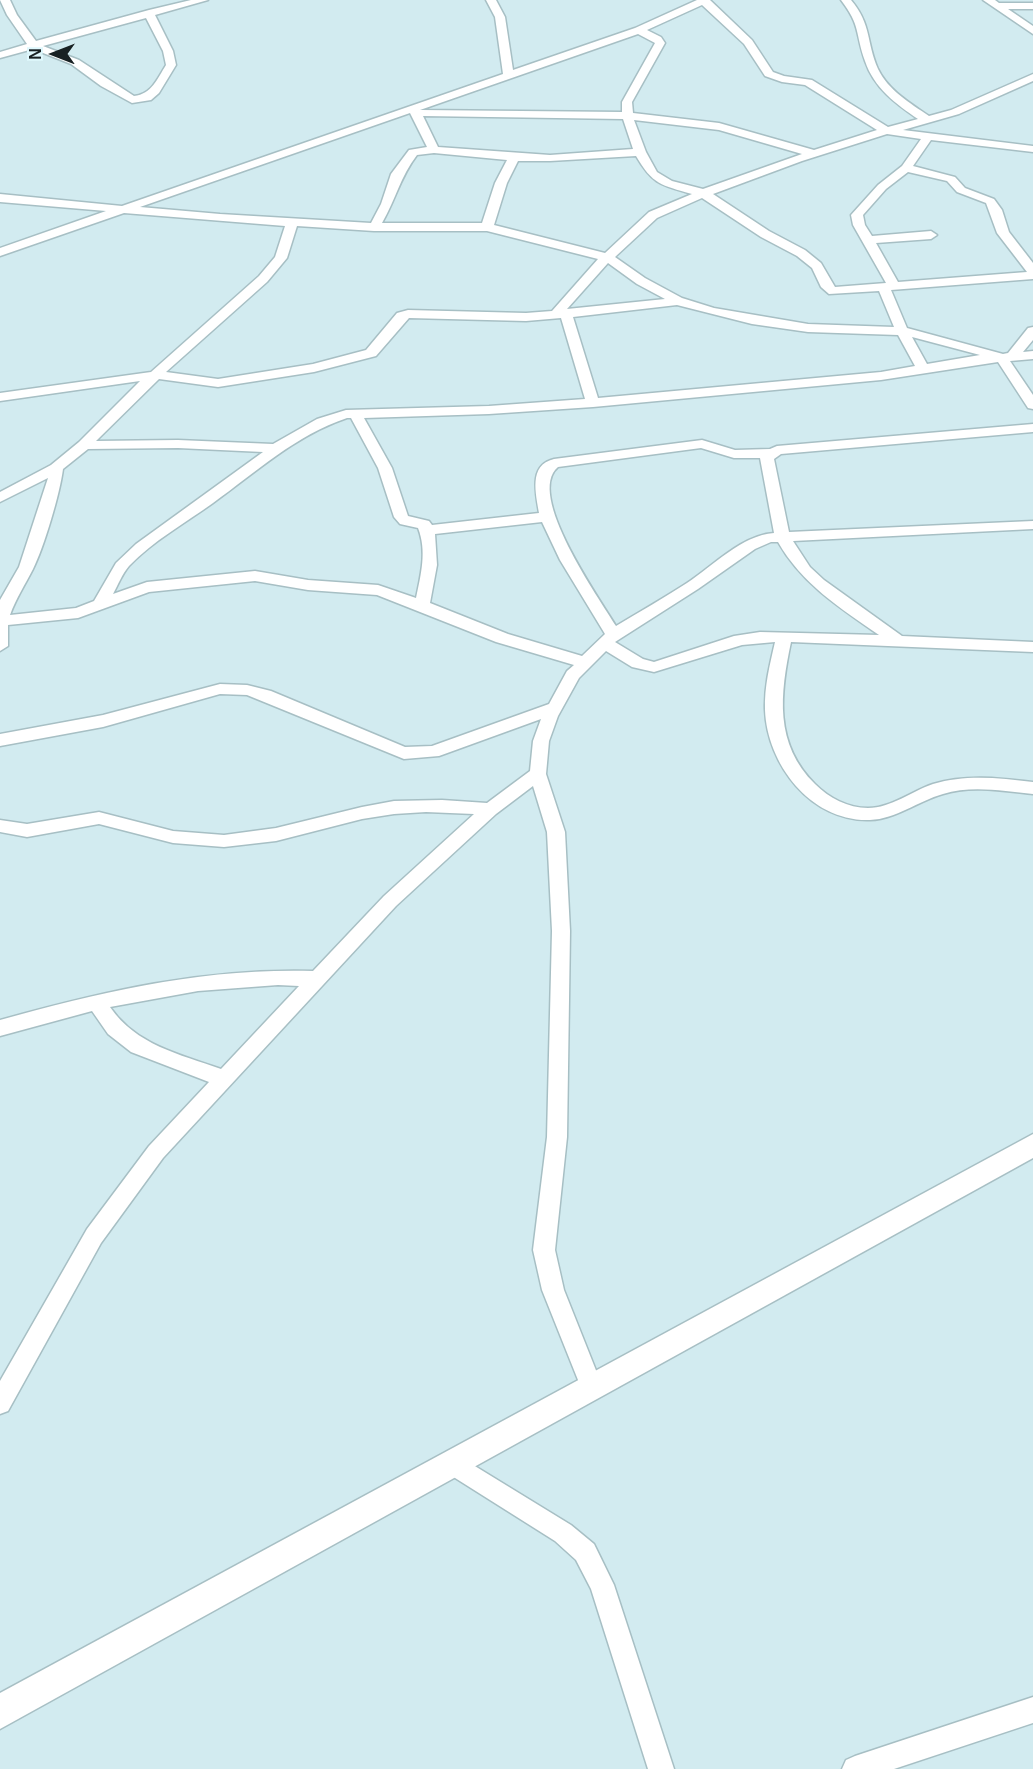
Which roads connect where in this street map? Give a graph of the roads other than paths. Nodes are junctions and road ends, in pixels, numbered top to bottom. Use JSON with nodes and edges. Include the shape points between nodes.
{"nodes":[{"id":1,"x":5,"y":0,"type":"edge"},
{"id":2,"x":203,"y":0,"type":"edge"},
{"id":3,"x":491,"y":0,"type":"edge"},
{"id":4,"x":704,"y":0,"type":"edge"},
{"id":5,"x":846,"y":0,"type":"edge"},
{"id":6,"x":992,"y":3,"type":"edge"},
{"id":7,"x":1033,"y":6,"type":"edge"},
{"id":8,"x":149,"y":13,"type":"junction"},
{"id":9,"x":639,"y":30,"type":"junction"},
{"id":10,"x":1033,"y":31,"type":"edge"},
{"id":11,"x":33,"y":45,"type":"junction"},
{"id":12,"x":0,"y":55,"type":"edge"},
{"id":13,"x":508,"y":74,"type":"junction"},
{"id":14,"x":1033,"y":77,"type":"edge"},
{"id":15,"x":415,"y":111,"type":"junction"},
{"id":16,"x":627,"y":116,"type":"junction"},
{"id":17,"x":928,"y":120,"type":"junction"},
{"id":18,"x":886,"y":131,"type":"junction"},
{"id":19,"x":930,"y":135,"type":"junction"},
{"id":20,"x":1033,"y":149,"type":"edge"},
{"id":21,"x":434,"y":150,"type":"junction"},
{"id":22,"x":640,"y":152,"type":"junction"},
{"id":23,"x":815,"y":154,"type":"junction"},
{"id":24,"x":514,"y":157,"type":"junction"},
{"id":25,"x":906,"y":168,"type":"junction"},
{"id":26,"x":703,"y":193,"type":"junction"},
{"id":27,"x":0,"y":198,"type":"edge"},
{"id":28,"x":126,"y":208,"type":"junction"},
{"id":29,"x":291,"y":222,"type":"junction"},
{"id":30,"x":374,"y":227,"type":"junction"},
{"id":31,"x":487,"y":227,"type":"junction"},
{"id":32,"x":931,"y":235,"type":"dead end"},
{"id":33,"x":868,"y":240,"type":"junction"},
{"id":34,"x":0,"y":252,"type":"edge"},
{"id":35,"x":607,"y":257,"type":"junction"},
{"id":36,"x":1033,"y":273,"type":"edge"},
{"id":37,"x":889,"y":287,"type":"junction"},
{"id":38,"x":678,"y":300,"type":"junction"},
{"id":39,"x":562,"y":313,"type":"junction"},
{"id":40,"x":904,"y":331,"type":"junction"},
{"id":41,"x":1033,"y":332,"type":"edge"},
{"id":42,"x":1033,"y":355,"type":"edge"},
{"id":43,"x":1007,"y":356,"type":"junction"},
{"id":44,"x":923,"y":370,"type":"junction"},
{"id":45,"x":157,"y":375,"type":"junction"},
{"id":46,"x":0,"y":397,"type":"edge"},
{"id":47,"x":592,"y":403,"type":"junction"},
{"id":48,"x":1033,"y":405,"type":"edge"},
{"id":49,"x":355,"y":413,"type":"junction"},
{"id":50,"x":1033,"y":428,"type":"edge"},
{"id":51,"x":84,"y":445,"type":"junction"},
{"id":52,"x":276,"y":448,"type":"junction"},
{"id":53,"x":771,"y":453,"type":"junction"},
{"id":54,"x":56,"y":468,"type":"junction"},
{"id":55,"x":0,"y":498,"type":"edge"},
{"id":56,"x":547,"y":517,"type":"junction"},
{"id":57,"x":1033,"y":525,"type":"edge"},
{"id":58,"x":427,"y":530,"type":"junction"},
{"id":59,"x":783,"y":537,"type":"junction"},
{"id":60,"x":4,"y":599,"type":"edge"},
{"id":61,"x":101,"y":603,"type":"junction"},
{"id":62,"x":422,"y":606,"type":"junction"},
{"id":63,"x":0,"y":621,"type":"edge"},
{"id":64,"x":784,"y":637,"type":"junction"},
{"id":65,"x":609,"y":639,"type":"junction"},
{"id":66,"x":899,"y":641,"type":"junction"},
{"id":67,"x":0,"y":646,"type":"edge"},
{"id":68,"x":1033,"y":647,"type":"edge"},
{"id":69,"x":583,"y":662,"type":"junction"},
{"id":70,"x":554,"y":708,"type":"junction"},
{"id":71,"x":0,"y":740,"type":"edge"},
{"id":72,"x":538,"y":774,"type":"junction"},
{"id":73,"x":1033,"y":788,"type":"edge"},
{"id":74,"x":490,"y":810,"type":"junction"},
{"id":75,"x":0,"y":826,"type":"edge"},
{"id":76,"x":319,"y":979,"type":"junction"},
{"id":77,"x":96,"y":1001,"type":"junction"},
{"id":78,"x":0,"y":1028,"type":"edge"},
{"id":79,"x":224,"y":1079,"type":"junction"},
{"id":80,"x":1033,"y":1145,"type":"edge"},
{"id":81,"x":592,"y":1388,"type":"junction"},
{"id":82,"x":0,"y":1403,"type":"edge"},
{"id":83,"x":452,"y":1463,"type":"junction"},
{"id":84,"x":1033,"y":1710,"type":"edge"},
{"id":85,"x":0,"y":1712,"type":"edge"},
{"id":86,"x":661,"y":1769,"type":"edge"},
{"id":87,"x":855,"y":1769,"type":"edge"}],
"edges":[{"from":1,"to":11,"type":"street"},
{"from":2,"to":8,"type":"street"},
{"from":3,"to":13,"type":"street","via":[[500,17]]},
{"from":4,"to":9,"type":"street"},
{"from":4,"to":18,"type":"street","via":[[748,42],[769,74],[808,82]]},
{"from":5,"to":17,"type":"street","via":[[863,24],[872,68],[879,80]]},
{"from":6,"to":7,"type":"street"},
{"from":6,"to":10,"type":"street"},
{"from":8,"to":11,"type":"street"},
{"from":8,"to":11,"type":"street","via":[[171,65],[147,98],[132,100],[123,96],[75,62]]},
{"from":9,"to":13,"type":"street"},
{"from":9,"to":16,"type":"street","via":[[660,43],[627,102]]},
{"from":11,"to":12,"type":"street"},
{"from":13,"to":15,"type":"street"},
{"from":14,"to":17,"type":"street","via":[[956,112]]},
{"from":15,"to":16,"type":"street"},
{"from":15,"to":21,"type":"street"},
{"from":15,"to":28,"type":"street"},
{"from":16,"to":22,"type":"street"},
{"from":16,"to":23,"type":"street","via":[[706,124]]},
{"from":17,"to":18,"type":"street"},
{"from":18,"to":19,"type":"street"},
{"from":18,"to":23,"type":"street"},
{"from":19,"to":20,"type":"street"},
{"from":19,"to":25,"type":"street"},
{"from":21,"to":24,"type":"street"},
{"from":21,"to":30,"type":"street","via":[[408,156]]},
{"from":22,"to":24,"type":"street"},
{"from":22,"to":26,"type":"street","via":[[653,174],[668,183]]},
{"from":23,"to":26,"type":"street"},
{"from":24,"to":31,"type":"street"},
{"from":25,"to":33,"type":"street","via":[[857,215]]},
{"from":25,"to":36,"type":"street","via":[[951,179],[961,190],[990,201],[1003,233]]},
{"from":26,"to":35,"type":"street","via":[[653,215]]},
{"from":26,"to":37,"type":"street","via":[[809,259],[833,291]]},
{"from":27,"to":28,"type":"street"},
{"from":28,"to":29,"type":"street"},
{"from":28,"to":34,"type":"street"},
{"from":29,"to":30,"type":"street"},
{"from":29,"to":45,"type":"street","via":[[281,258],[263,279]]},
{"from":30,"to":31,"type":"street"},
{"from":31,"to":35,"type":"street"},
{"from":32,"to":33,"type":"street"},
{"from":33,"to":37,"type":"street"},
{"from":35,"to":38,"type":"street"},
{"from":35,"to":39,"type":"street","via":[[577,287]]},
{"from":36,"to":37,"type":"street"},
{"from":37,"to":40,"type":"street","via":[[890,310]]},
{"from":38,"to":39,"type":"street"},
{"from":38,"to":40,"type":"street","via":[[752,320],[808,328]]},
{"from":39,"to":45,"type":"street","via":[[500,317],[408,314],[371,353],[314,368],[218,383]]},
{"from":39,"to":47,"type":"street"},
{"from":40,"to":43,"type":"street"},
{"from":40,"to":44,"type":"street"},
{"from":41,"to":43,"type":"street"},
{"from":42,"to":43,"type":"street"},
{"from":43,"to":44,"type":"street"},
{"from":43,"to":48,"type":"street"},
{"from":44,"to":47,"type":"street"},
{"from":45,"to":46,"type":"street"},
{"from":45,"to":51,"type":"street"},
{"from":47,"to":49,"type":"street"},
{"from":49,"to":52,"type":"street","via":[[322,422]]},
{"from":49,"to":58,"type":"street","via":[[385,468],[401,517],[423,524]]},
{"from":50,"to":53,"type":"street"},
{"from":51,"to":52,"type":"street"},
{"from":51,"to":54,"type":"street"},
{"from":52,"to":61,"type":"street","via":[[141,546],[121,566]]},
{"from":53,"to":56,"type":"street","via":[[734,454],[702,444],[554,463],[544,469],[541,477]]},
{"from":53,"to":59,"type":"street","via":[[767,458]]},
{"from":54,"to":55,"type":"street"},
{"from":54,"to":60,"type":"street","via":[[27,567]]},
{"from":56,"to":58,"type":"street"},
{"from":56,"to":65,"type":"street"},
{"from":57,"to":59,"type":"street"},
{"from":58,"to":62,"type":"street","via":[[430,565]]},
{"from":59,"to":65,"type":"street","via":[[750,546]]},
{"from":59,"to":66,"type":"street","via":[[796,561],[817,582]]},
{"from":60,"to":63,"type":"street"},
{"from":61,"to":62,"type":"street","via":[[147,587],[255,576],[378,590]]},
{"from":61,"to":63,"type":"street","via":[[78,613]]},
{"from":62,"to":69,"type":"street","via":[[502,638]]},
{"from":63,"to":67,"type":"street"},
{"from":64,"to":65,"type":"street","via":[[740,640],[654,667],[638,663]]},
{"from":64,"to":66,"type":"street"},
{"from":64,"to":73,"type":"street","via":[[772,710],[778,743],[796,774],[827,805],[871,814],[959,784]]},
{"from":65,"to":69,"type":"street"},
{"from":66,"to":68,"type":"street"},
{"from":69,"to":70,"type":"street"},
{"from":70,"to":71,"type":"street","via":[[433,752],[404,753],[265,695],[220,689],[135,713]]},
{"from":70,"to":72,"type":"street","via":[[541,741]]},
{"from":72,"to":74,"type":"street"},
{"from":72,"to":81,"type":"street","via":[[556,832],[561,932],[557,1137],[544,1250],[553,1290]]},
{"from":74,"to":75,"type":"street","via":[[412,806],[225,841],[188,840],[114,819],[79,820],[25,832]]},
{"from":74,"to":76,"type":"street","via":[[390,901]]},
{"from":76,"to":77,"type":"street","via":[[209,981]]},
{"from":76,"to":79,"type":"street"},
{"from":77,"to":78,"type":"street"},
{"from":77,"to":79,"type":"street","via":[[115,1029],[138,1046]]},
{"from":79,"to":82,"type":"street","via":[[156,1152],[94,1236]]},
{"from":80,"to":81,"type":"main road"},
{"from":81,"to":83,"type":"main road"},
{"from":83,"to":85,"type":"main road"},
{"from":83,"to":86,"type":"street","via":[[563,1533],[585,1552],[602,1585]]},
{"from":84,"to":87,"type":"street"}]}
